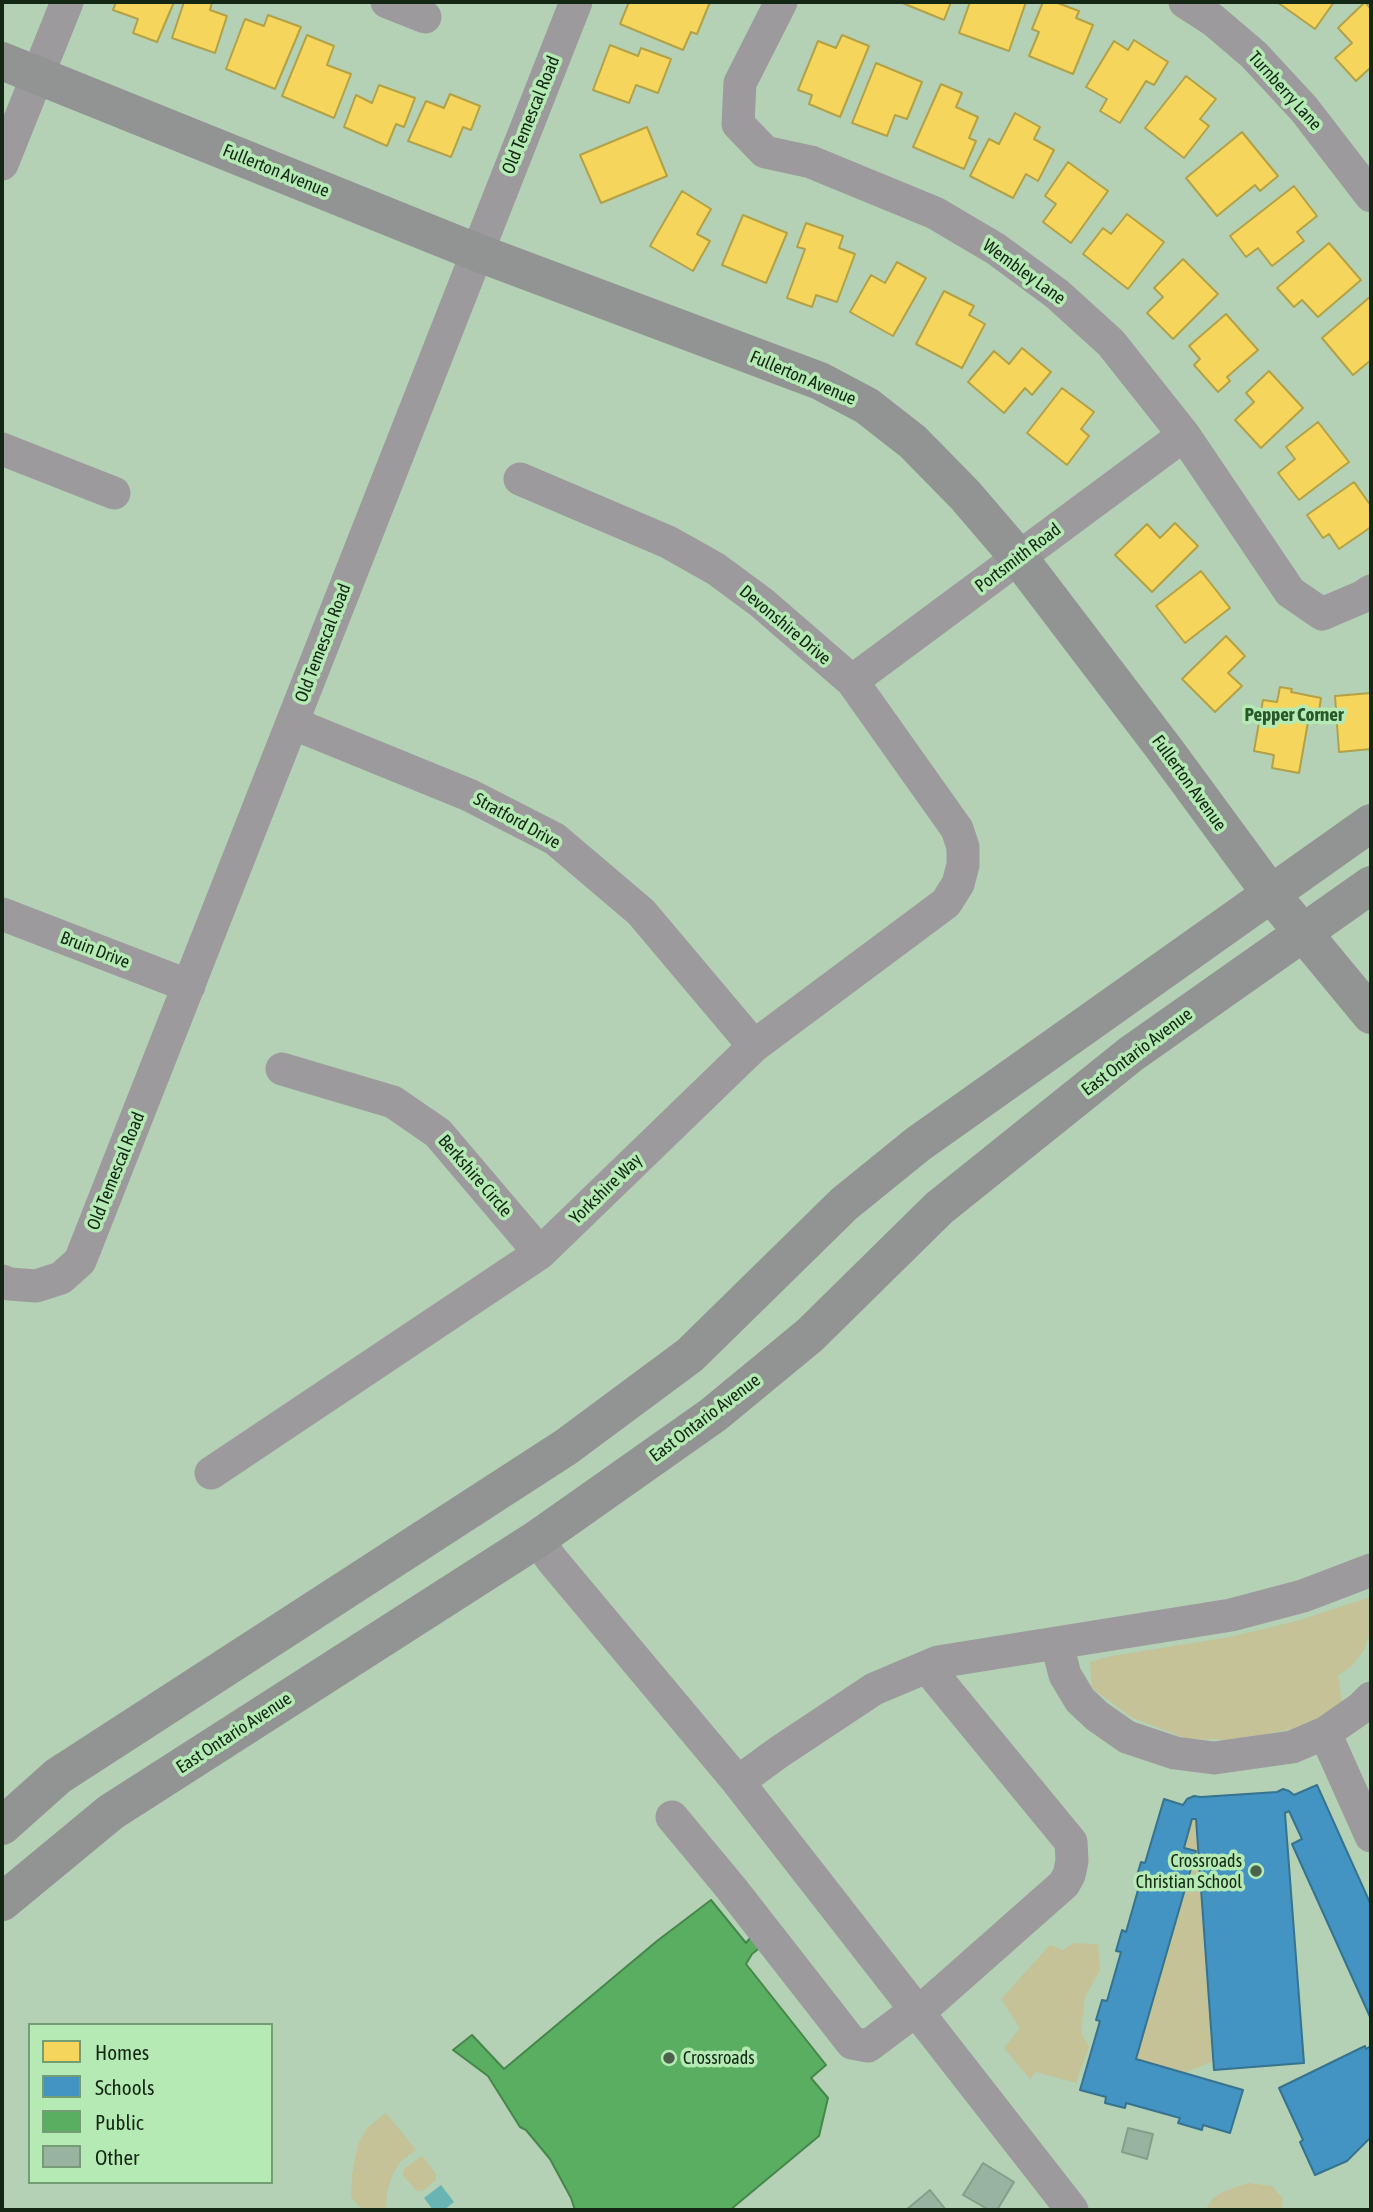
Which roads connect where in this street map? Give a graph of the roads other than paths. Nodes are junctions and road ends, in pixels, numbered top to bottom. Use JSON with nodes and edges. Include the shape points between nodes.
{"nodes":[{"id":1,"x":66,"y":2,"type":"edge"},
{"id":2,"x":387,"y":2,"type":"edge"},
{"id":3,"x":576,"y":2,"type":"edge"},
{"id":4,"x":780,"y":2,"type":"edge"},
{"id":5,"x":1185,"y":2,"type":"edge"},
{"id":6,"x":425,"y":17,"type":"dead end"},
{"id":7,"x":19,"y":67,"type":"edge"},
{"id":8,"x":2,"y":164,"type":"edge"},
{"id":9,"x":1371,"y":196,"type":"edge"},
{"id":10,"x":476,"y":252,"type":"junction"},
{"id":11,"x":1184,"y":435,"type":"junction"},
{"id":12,"x":2,"y":449,"type":"edge"},
{"id":13,"x":520,"y":479,"type":"dead end"},
{"id":14,"x":114,"y":493,"type":"dead end"},
{"id":15,"x":1018,"y":558,"type":"junction"},
{"id":16,"x":1371,"y":591,"type":"edge"},
{"id":17,"x":852,"y":681,"type":"junction"},
{"id":18,"x":292,"y":723,"type":"junction"},
{"id":19,"x":1371,"y":823,"type":"edge"},
{"id":20,"x":963,"y":865,"type":"joint"},
{"id":21,"x":1371,"y":885,"type":"edge"},
{"id":22,"x":1271,"y":894,"type":"junction"},
{"id":23,"x":2,"y":914,"type":"edge"},
{"id":24,"x":1303,"y":933,"type":"junction"},
{"id":25,"x":189,"y":986,"type":"junction"},
{"id":26,"x":1371,"y":1015,"type":"edge"},
{"id":27,"x":754,"y":1046,"type":"junction"},
{"id":28,"x":282,"y":1069,"type":"dead end"},
{"id":29,"x":540,"y":1253,"type":"junction"},
{"id":30,"x":2,"y":1281,"type":"edge"},
{"id":31,"x":211,"y":1473,"type":"dead end"},
{"id":32,"x":544,"y":1549,"type":"junction"},
{"id":33,"x":1371,"y":1570,"type":"edge"},
{"id":34,"x":1057,"y":1643,"type":"junction"},
{"id":35,"x":927,"y":1667,"type":"junction"},
{"id":36,"x":1371,"y":1698,"type":"edge"},
{"id":37,"x":1325,"y":1733,"type":"junction"},
{"id":38,"x":738,"y":1782,"type":"junction"},
{"id":39,"x":672,"y":1817,"type":"dead end"},
{"id":40,"x":2,"y":1826,"type":"edge"},
{"id":41,"x":1371,"y":1836,"type":"edge"},
{"id":42,"x":2,"y":1902,"type":"edge"},
{"id":43,"x":917,"y":2012,"type":"junction"},
{"id":44,"x":1072,"y":2210,"type":"edge"}],
"edges":[{"from":1,"to":7,"type":"street"},
{"from":2,"to":6,"type":"street"},
{"from":3,"to":10,"type":"street","name":"Old Temescal Road"},
{"from":4,"to":11,"type":"street","name":"Wembley Lane","via":[[740,83],[738,124],[765,152],[811,162],[935,213],[996,249],[1057,294],[1111,343]]},
{"from":5,"to":9,"type":"street","name":"Turnberry Lane","via":[[1254,55],[1304,109]]},
{"from":7,"to":8,"type":"street"},
{"from":7,"to":10,"type":"main road","name":"Fullerton Avenue"},
{"from":10,"to":15,"type":"main road","name":"Fullerton Avenue","via":[[820,381],[867,406],[913,442]]},
{"from":10,"to":18,"type":"street","name":"Old Temescal Road"},
{"from":11,"to":15,"type":"street","name":"Portsmith Road"},
{"from":11,"to":16,"type":"street","name":"Wembley Lane","via":[[1290,592],[1322,614]]},
{"from":12,"to":14,"type":"street"},
{"from":13,"to":17,"type":"street","name":"Devonshire Drive","via":[[668,542],[716,569]]},
{"from":15,"to":17,"type":"street","name":"Portsmith Road"},
{"from":15,"to":22,"type":"main road","name":"Fullerton Avenue"},
{"from":17,"to":20,"type":"street","name":"Devonshire Drive","via":[[957,830]]},
{"from":18,"to":25,"type":"street","name":"Old Temescal Road"},
{"from":18,"to":27,"type":"street","name":"Stratford Drive","via":[[469,795],[555,839],[641,912]]},
{"from":19,"to":22,"type":"main road"},
{"from":20,"to":27,"type":"street","name":"Yorkshire Way","via":[[946,903]]},
{"from":21,"to":24,"type":"main road","name":"East Ontario Avenue"},
{"from":22,"to":24,"type":"main road","name":"Fullerton Avenue"},
{"from":22,"to":40,"type":"main road","via":[[918,1143],[844,1204],[690,1355],[566,1447],[58,1776]]},
{"from":23,"to":25,"type":"street","name":"Bruin Drive"},
{"from":24,"to":26,"type":"main road","name":"Fullerton Avenue"},
{"from":24,"to":32,"type":"main road","name":"East Ontario Avenue","via":[[1131,1054],[939,1208],[810,1335]]},
{"from":25,"to":30,"type":"street","name":"Old Temescal Road","via":[[80,1261],[61,1278],[36,1286]]},
{"from":27,"to":29,"type":"street","name":"Yorkshire Way"},
{"from":28,"to":29,"type":"street","name":"Berkshire Circle","via":[[393,1102],[439,1133]]},
{"from":29,"to":31,"type":"street","name":"Yorkshire Way"},
{"from":32,"to":38,"type":"street"},
{"from":32,"to":42,"type":"main road","name":"East Ontario Avenue","via":[[111,1812]]},
{"from":33,"to":34,"type":"street","via":[[1303,1597],[1231,1615]]},
{"from":34,"to":35,"type":"street"},
{"from":34,"to":37,"type":"street","via":[[1065,1675],[1080,1700],[1127,1737],[1175,1753],[1214,1758],[1293,1746]]},
{"from":35,"to":38,"type":"street","via":[[874,1689]]},
{"from":35,"to":43,"type":"street","via":[[1071,1842],[1072,1861],[1063,1884]]},
{"from":36,"to":37,"type":"street"},
{"from":37,"to":41,"type":"street"},
{"from":38,"to":43,"type":"street"},
{"from":39,"to":43,"type":"street","via":[[852,2043],[868,2046]]},
{"from":43,"to":44,"type":"street"}]}
